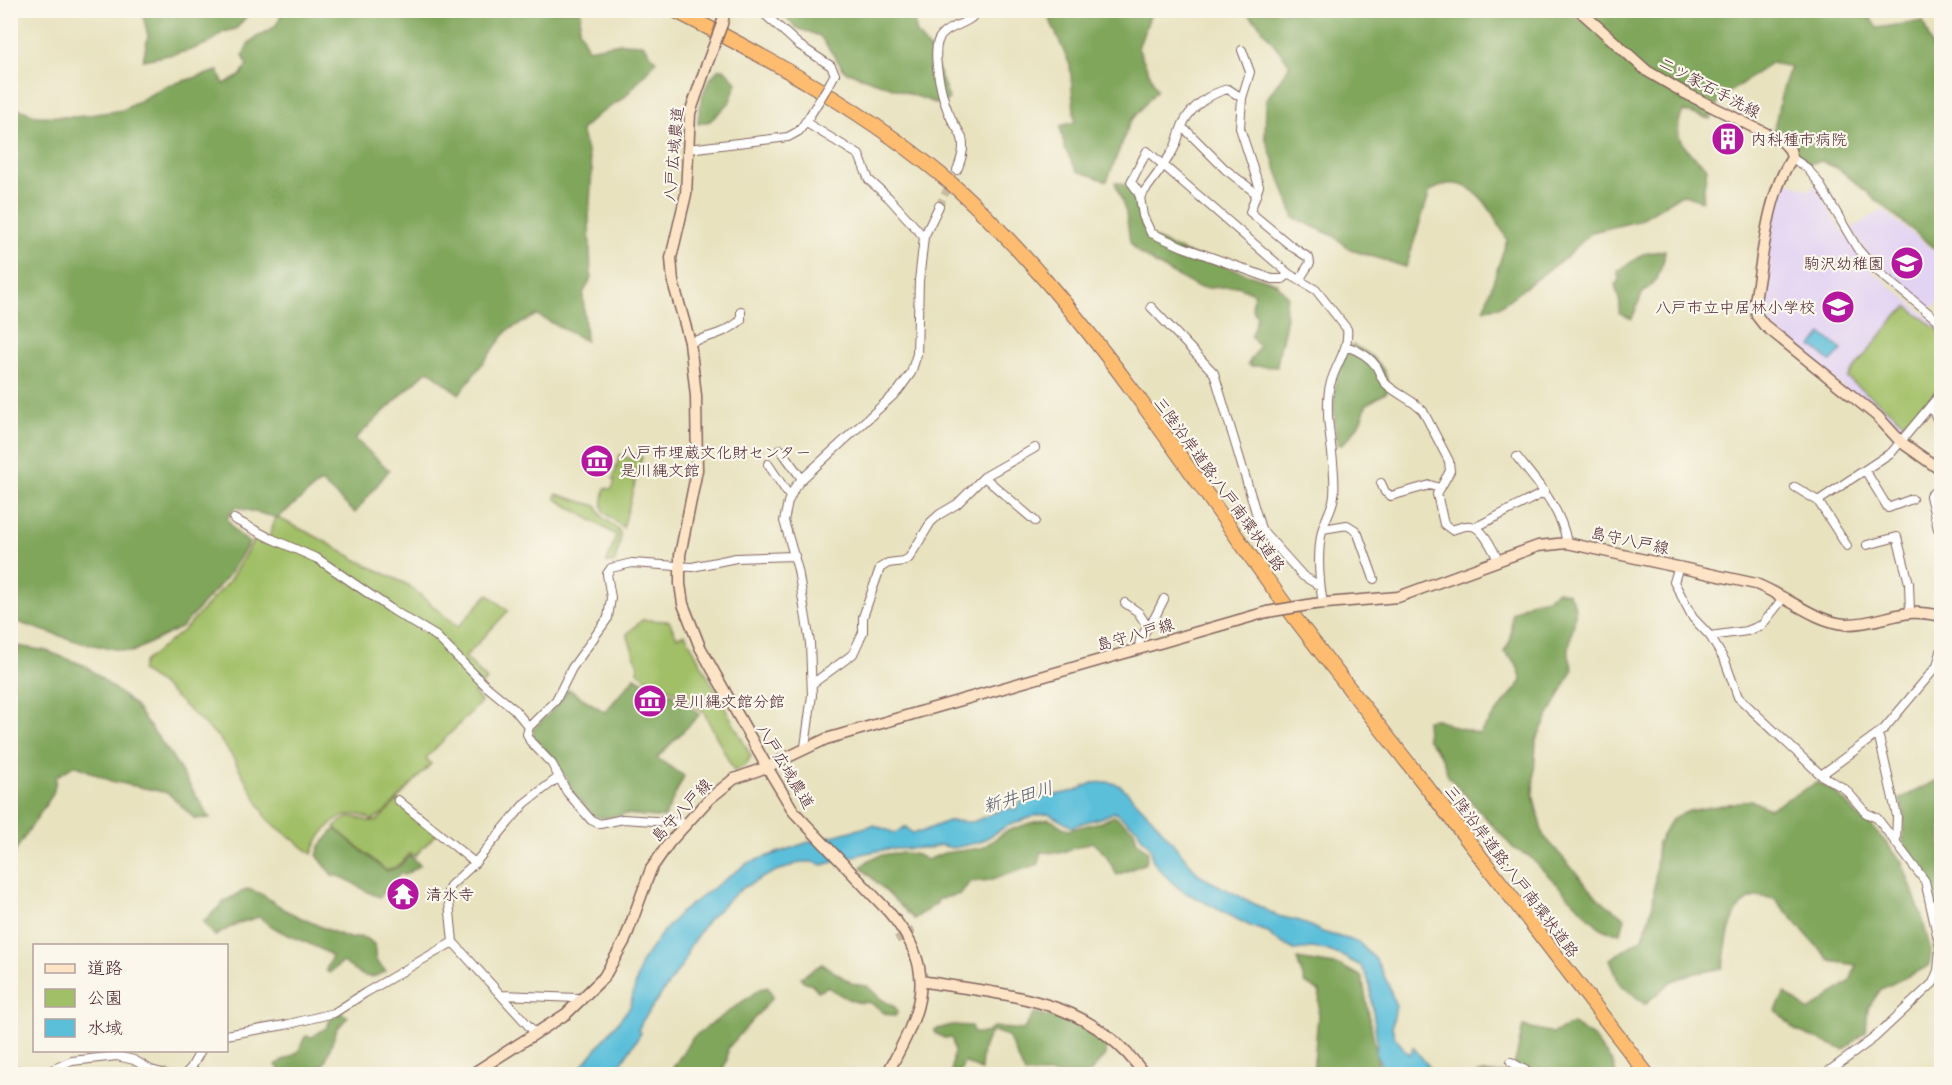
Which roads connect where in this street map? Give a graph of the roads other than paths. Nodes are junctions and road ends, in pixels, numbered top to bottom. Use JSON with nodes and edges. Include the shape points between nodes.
{"nodes":[{"id":1,"x":674,"y":10,"type":"edge"},
{"id":2,"x":725,"y":10,"type":"edge"},
{"id":3,"x":760,"y":10,"type":"edge"},
{"id":4,"x":977,"y":10,"type":"edge"},
{"id":5,"x":1596,"y":10,"type":"edge"},
{"id":6,"x":1580,"y":12,"type":"edge"},
{"id":7,"x":1242,"y":50,"type":"dead end"},
{"id":8,"x":1242,"y":98,"type":"junction"},
{"id":9,"x":807,"y":120,"type":"junction"},
{"id":10,"x":1182,"y":128,"type":"junction"},
{"id":11,"x":688,"y":148,"type":"junction"},
{"id":12,"x":1792,"y":158,"type":"junction"},
{"id":13,"x":1163,"y":165,"type":"junction"},
{"id":14,"x":957,"y":170,"type":"tunnel mouth"},
{"id":15,"x":1257,"y":194,"type":"junction"},
{"id":16,"x":1140,"y":197,"type":"junction"},
{"id":17,"x":939,"y":206,"type":"tunnel mouth"},
{"id":18,"x":924,"y":237,"type":"junction"},
{"id":19,"x":1289,"y":274,"type":"junction"},
{"id":20,"x":1299,"y":280,"type":"junction"},
{"id":21,"x":1151,"y":307,"type":"dead end"},
{"id":22,"x":741,"y":311,"type":"dead end"},
{"id":23,"x":1941,"y":324,"type":"edge"},
{"id":24,"x":690,"y":342,"type":"junction"},
{"id":25,"x":1346,"y":346,"type":"junction"},
{"id":26,"x":1941,"y":392,"type":"edge"},
{"id":27,"x":1931,"y":406,"type":"junction"},
{"id":28,"x":1941,"y":429,"type":"edge"},
{"id":29,"x":1901,"y":442,"type":"junction"},
{"id":30,"x":1035,"y":448,"type":"dead end"},
{"id":31,"x":780,"y":449,"type":"dead end"},
{"id":32,"x":1517,"y":457,"type":"dead end"},
{"id":33,"x":768,"y":464,"type":"dead end"},
{"id":34,"x":1865,"y":470,"type":"junction"},
{"id":35,"x":1941,"y":471,"type":"edge"},
{"id":36,"x":984,"y":477,"type":"junction"},
{"id":37,"x":802,"y":479,"type":"junction"},
{"id":38,"x":1381,"y":483,"type":"dead end"},
{"id":39,"x":1941,"y":485,"type":"edge"},
{"id":40,"x":1795,"y":487,"type":"dead end"},
{"id":41,"x":1439,"y":488,"type":"junction"},
{"id":42,"x":1545,"y":492,"type":"junction"},
{"id":43,"x":790,"y":497,"type":"junction"},
{"id":44,"x":1912,"y":499,"type":"dead end"},
{"id":45,"x":1818,"y":501,"type":"junction"},
{"id":46,"x":234,"y":519,"type":"dead end"},
{"id":47,"x":1035,"y":520,"type":"dead end"},
{"id":48,"x":1476,"y":527,"type":"junction"},
{"id":49,"x":1323,"y":529,"type":"junction"},
{"id":50,"x":1938,"y":529,"type":"dead end"},
{"id":51,"x":1567,"y":543,"type":"junction"},
{"id":52,"x":1867,"y":545,"type":"dead end"},
{"id":53,"x":1847,"y":546,"type":"dead end"},
{"id":54,"x":795,"y":556,"type":"junction"},
{"id":55,"x":1498,"y":560,"type":"junction"},
{"id":56,"x":1679,"y":566,"type":"junction"},
{"id":57,"x":680,"y":568,"type":"junction"},
{"id":58,"x":1374,"y":579,"type":"dead end"},
{"id":59,"x":1320,"y":586,"type":"junction"},
{"id":60,"x":1784,"y":597,"type":"junction"},
{"id":61,"x":1164,"y":599,"type":"dead end"},
{"id":62,"x":1125,"y":603,"type":"dead end"},
{"id":63,"x":1319,"y":604,"type":"junction"},
{"id":64,"x":1910,"y":613,"type":"junction"},
{"id":65,"x":1941,"y":616,"type":"edge"},
{"id":66,"x":1145,"y":631,"type":"junction"},
{"id":67,"x":1710,"y":636,"type":"junction"},
{"id":68,"x":1941,"y":648,"type":"edge"},
{"id":69,"x":1139,"y":649,"type":"junction"},
{"id":70,"x":812,"y":684,"type":"junction"},
{"id":71,"x":529,"y":727,"type":"junction"},
{"id":72,"x":1878,"y":733,"type":"junction"},
{"id":73,"x":806,"y":747,"type":"junction"},
{"id":74,"x":767,"y":767,"type":"junction"},
{"id":75,"x":1821,"y":775,"type":"junction"},
{"id":76,"x":559,"y":777,"type":"junction"},
{"id":77,"x":398,"y":800,"type":"dead end"},
{"id":78,"x":686,"y":823,"type":"junction"},
{"id":79,"x":1896,"y":842,"type":"junction"},
{"id":80,"x":475,"y":863,"type":"junction"},
{"id":81,"x":453,"y":942,"type":"junction"},
{"id":82,"x":1940,"y":967,"type":"edge"},
{"id":83,"x":921,"y":981,"type":"junction"},
{"id":84,"x":500,"y":994,"type":"junction"},
{"id":85,"x":581,"y":1001,"type":"junction"},
{"id":86,"x":536,"y":1034,"type":"junction"},
{"id":87,"x":228,"y":1035,"type":"edge"},
{"id":88,"x":200,"y":1052,"type":"edge"},
{"id":89,"x":1511,"y":1062,"type":"dead end"},
{"id":90,"x":10,"y":1070,"type":"edge"},
{"id":91,"x":166,"y":1074,"type":"edge"},
{"id":92,"x":185,"y":1074,"type":"edge"},
{"id":93,"x":472,"y":1074,"type":"edge"},
{"id":94,"x":887,"y":1074,"type":"edge"},
{"id":95,"x":1144,"y":1074,"type":"edge"},
{"id":96,"x":1532,"y":1074,"type":"edge"},
{"id":97,"x":1647,"y":1074,"type":"edge"},
{"id":98,"x":1825,"y":1074,"type":"edge"}],
"edges":[{"from":1,"to":97,"type":"highway","name":"三陸沿岸道路;八戸南環状道路","via":[[815,88],[890,137],[956,188],[1025,257],[1109,358],[1298,622]]},
{"from":2,"to":11,"type":"street","name":"八戸広域農道","bridge":true,"via":[[690,113]]},
{"from":3,"to":9,"type":"street","bridge":true,"via":[[799,45],[831,66],[835,74]]},
{"from":4,"to":14,"type":"street","via":[[974,17],[951,29],[938,42],[943,97],[962,138]]},
{"from":5,"to":6,"type":"street"},
{"from":6,"to":12,"type":"street","name":"二ツ家石手洗線","via":[[1647,71],[1783,142]]},
{"from":7,"to":8,"type":"street","via":[[1250,72]]},
{"from":8,"to":10,"type":"street","via":[[1228,90],[1216,93],[1198,105]]},
{"from":8,"to":15,"type":"street","via":[[1239,128],[1257,178]]},
{"from":9,"to":11,"type":"street","via":[[788,137]]},
{"from":9,"to":18,"type":"street","via":[[860,155],[869,180]]},
{"from":10,"to":13,"type":"street"},
{"from":10,"to":15,"type":"street"},
{"from":11,"to":24,"type":"street","name":"八戸広域農道","via":[[686,194],[671,258],[673,282]]},
{"from":12,"to":23,"type":"street","via":[[1819,183],[1857,248],[1875,269]]},
{"from":12,"to":29,"type":"street","via":[[1775,191],[1755,301],[1757,316],[1784,343],[1877,416]]},
{"from":13,"to":16,"type":"street"},
{"from":13,"to":16,"type":"street","via":[[1144,152],[1131,182]]},
{"from":13,"to":19,"type":"street"},
{"from":15,"to":20,"type":"street","via":[[1250,212],[1309,258]]},
{"from":16,"to":19,"type":"street","via":[[1151,233],[1272,279],[1283,279]]},
{"from":17,"to":18,"type":"street"},
{"from":18,"to":37,"type":"street","via":[[917,354],[911,373],[898,391]]},
{"from":19,"to":20,"type":"street"},
{"from":20,"to":25,"type":"street","via":[[1316,290],[1347,329]]},
{"from":21,"to":59,"type":"street","via":[[1214,373],[1262,529],[1303,576]]},
{"from":22,"to":24,"type":"street","via":[[741,320],[730,328]]},
{"from":24,"to":57,"type":"street","name":"八戸広域農道","via":[[696,396],[697,470]]},
{"from":25,"to":41,"type":"street","via":[[1372,361],[1384,382],[1423,411],[1449,461],[1450,471]]},
{"from":25,"to":49,"type":"street","via":[[1329,389],[1334,497]]},
{"from":26,"to":27,"type":"street"},
{"from":27,"to":28,"type":"street"},
{"from":27,"to":29,"type":"street"},
{"from":29,"to":34,"type":"street"},
{"from":29,"to":35,"type":"street"},
{"from":30,"to":36,"type":"street"},
{"from":31,"to":37,"type":"street"},
{"from":32,"to":42,"type":"street"},
{"from":33,"to":43,"type":"street"},
{"from":34,"to":44,"type":"street","via":[[1888,508]]},
{"from":34,"to":45,"type":"street"},
{"from":36,"to":47,"type":"street"},
{"from":36,"to":70,"type":"street","via":[[957,504],[931,522],[909,558],[880,568],[853,654]]},
{"from":37,"to":43,"type":"street"},
{"from":38,"to":41,"type":"street","via":[[1391,496],[1430,485]]},
{"from":39,"to":50,"type":"street","via":[[1930,496]]},
{"from":40,"to":45,"type":"street"},
{"from":41,"to":48,"type":"street","via":[[1437,500],[1447,527]]},
{"from":42,"to":48,"type":"street"},
{"from":42,"to":51,"type":"street","via":[[1561,520]]},
{"from":43,"to":54,"type":"street","via":[[784,521]]},
{"from":45,"to":53,"type":"street"},
{"from":46,"to":71,"type":"street","via":[[318,558],[436,636]]},
{"from":48,"to":55,"type":"street"},
{"from":49,"to":58,"type":"street","via":[[1347,525],[1355,530]]},
{"from":49,"to":59,"type":"street"},
{"from":51,"to":55,"type":"street","name":"島守八戸線","via":[[1538,546]]},
{"from":51,"to":56,"type":"street","name":"島守八戸線"},
{"from":52,"to":64,"type":"street","via":[[1897,537],[1909,584]]},
{"from":54,"to":57,"type":"street","via":[[745,557]]},
{"from":54,"to":70,"type":"street","via":[[806,612]]},
{"from":55,"to":63,"type":"street","name":"島守八戸線","via":[[1398,597]]},
{"from":56,"to":60,"type":"street","name":"島守八戸線","via":[[1756,584]]},
{"from":56,"to":67,"type":"street","via":[[1674,582],[1693,618]]},
{"from":57,"to":71,"type":"street","via":[[632,563],[608,570],[608,618],[572,668],[556,700]]},
{"from":57,"to":74,"type":"street","name":"八戸広域農道","via":[[681,593],[693,632]]},
{"from":59,"to":63,"type":"street"},
{"from":60,"to":64,"type":"street","name":"島守八戸線","via":[[1844,624]]},
{"from":60,"to":67,"type":"street","via":[[1762,625]]},
{"from":61,"to":66,"type":"street"},
{"from":62,"to":66,"type":"street","via":[[1141,616],[1147,626]]},
{"from":63,"to":69,"type":"street","name":"島守八戸線","bridge":true,"via":[[1267,612]]},
{"from":64,"to":65,"type":"street","name":"島守八戸線"},
{"from":66,"to":69,"type":"street"},
{"from":67,"to":75,"type":"street","via":[[1725,661],[1738,697]]},
{"from":68,"to":72,"type":"street","via":[[1937,666]]},
{"from":69,"to":73,"type":"street","name":"島守八戸線"},
{"from":70,"to":73,"type":"street"},
{"from":71,"to":76,"type":"street","via":[[530,741]]},
{"from":72,"to":75,"type":"street"},
{"from":72,"to":79,"type":"street","via":[[1897,816]]},
{"from":73,"to":74,"type":"street","name":"島守八戸線"},
{"from":74,"to":78,"type":"street","name":"島守八戸線","via":[[734,779]]},
{"from":74,"to":83,"type":"street","name":"八戸広域農道","via":[[794,812],[908,936],[918,959]]},
{"from":75,"to":79,"type":"street","via":[[1845,789]]},
{"from":76,"to":78,"type":"street","via":[[581,809],[600,824],[623,819]]},
{"from":76,"to":80,"type":"street","via":[[525,803]]},
{"from":77,"to":80,"type":"street"},
{"from":78,"to":85,"type":"street","name":"島守八戸線","via":[[651,869],[615,960]]},
{"from":79,"to":82,"type":"street","via":[[1925,881],[1940,948]]},
{"from":80,"to":81,"type":"street","via":[[448,891]]},
{"from":81,"to":84,"type":"street"},
{"from":81,"to":87,"type":"street","via":[[334,1013]]},
{"from":82,"to":98,"type":"street","via":[[1933,982],[1874,1038]]},
{"from":83,"to":94,"type":"street","via":[[914,1020]]},
{"from":83,"to":95,"type":"street","via":[[1022,998],[1070,1012],[1112,1039]]},
{"from":84,"to":85,"type":"street"},
{"from":84,"to":86,"type":"street"},
{"from":85,"to":86,"type":"street","name":"島守八戸線"},
{"from":86,"to":93,"type":"street","name":"島守八戸線"},
{"from":88,"to":92,"type":"street"},
{"from":89,"to":96,"type":"street"},
{"from":90,"to":91,"type":"street","via":[[45,1073],[72,1061],[117,1056]]}]}
